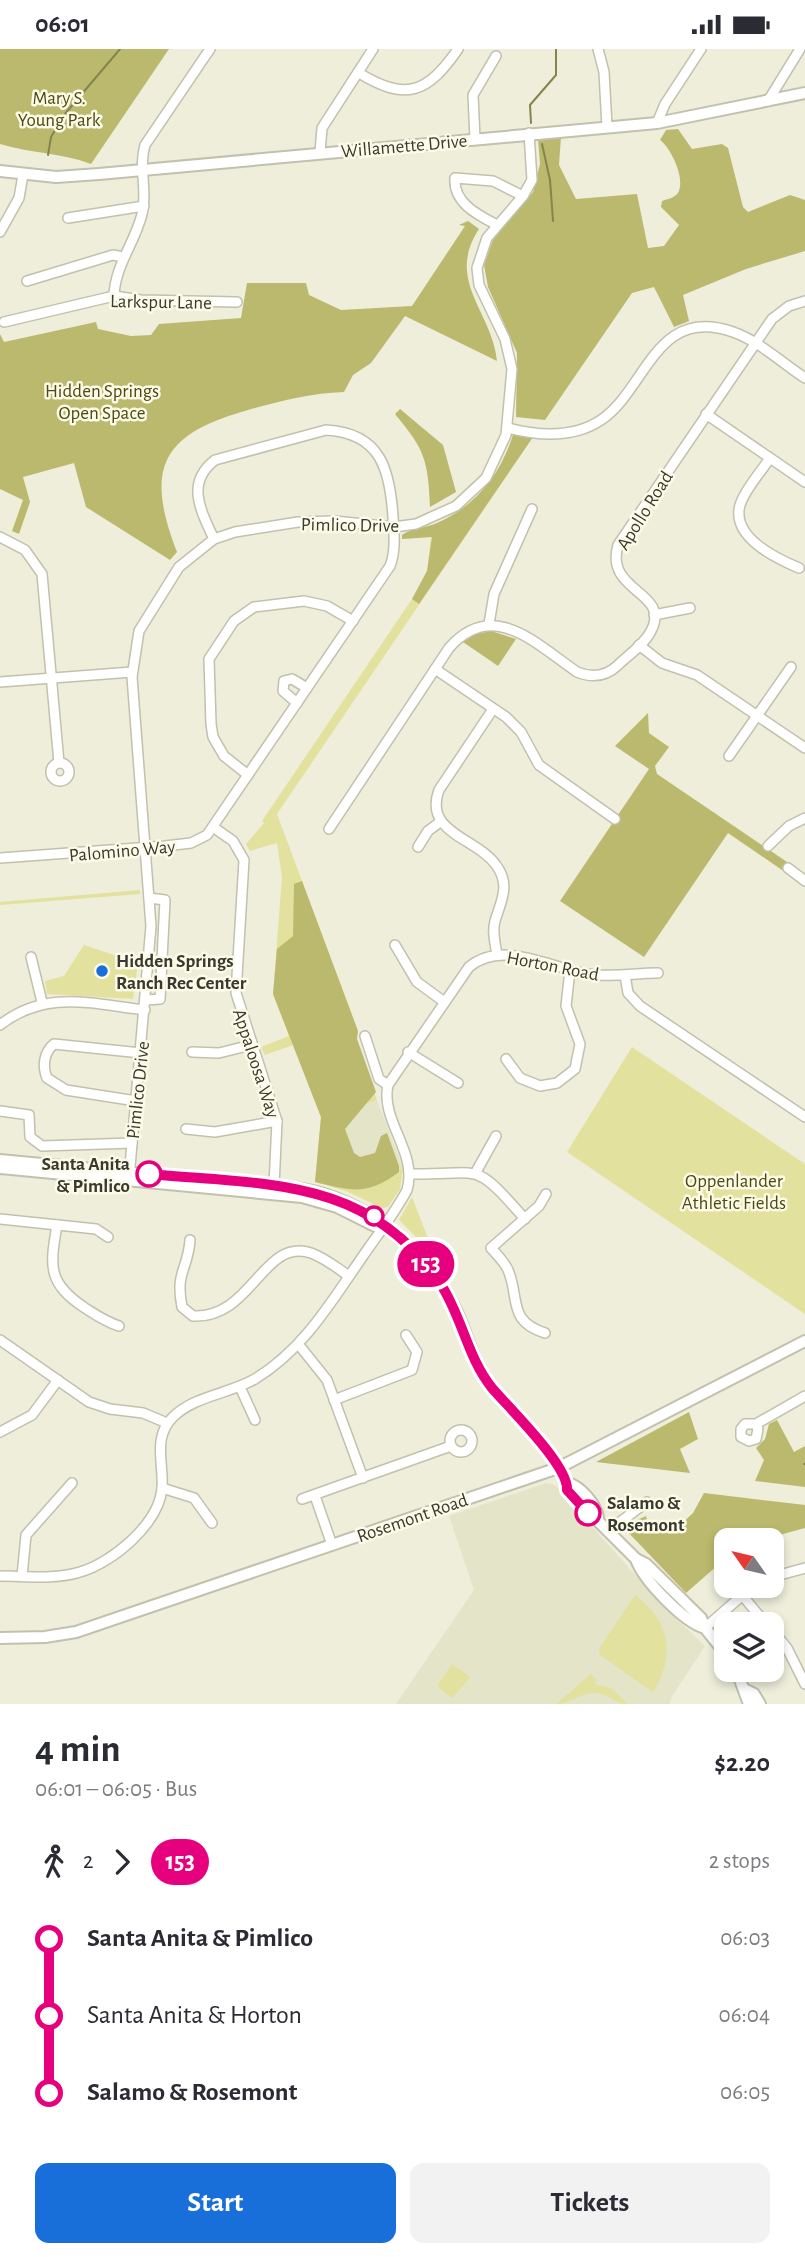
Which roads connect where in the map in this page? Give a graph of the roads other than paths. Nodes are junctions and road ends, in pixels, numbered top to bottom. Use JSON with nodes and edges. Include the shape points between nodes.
{"nodes":[{"id":1,"x":210,"y":49,"type":"edge"},
{"id":2,"x":458,"y":49,"type":"edge"},
{"id":3,"x":598,"y":49,"type":"edge"},
{"id":4,"x":701,"y":49,"type":"edge"},
{"id":5,"x":800,"y":49,"type":"edge"},
{"id":6,"x":370,"y":50,"type":"edge"},
{"id":7,"x":496,"y":56,"type":"dead end"},
{"id":8,"x":359,"y":73,"type":"junction"},
{"id":9,"x":805,"y":93,"type":"edge"},
{"id":10,"x":768,"y":101,"type":"junction"},
{"id":11,"x":657,"y":123,"type":"junction"},
{"id":12,"x":607,"y":127,"type":"junction"},
{"id":13,"x":529,"y":133,"type":"junction"},
{"id":14,"x":475,"y":139,"type":"junction"},
{"id":15,"x":320,"y":152,"type":"junction"},
{"id":16,"x":142,"y":169,"type":"junction"},
{"id":17,"x":0,"y":171,"type":"edge"},
{"id":18,"x":23,"y":175,"type":"junction"},
{"id":19,"x":523,"y":196,"type":"junction"},
{"id":20,"x":144,"y":206,"type":"junction"},
{"id":21,"x":4,"y":218,"type":"edge"},
{"id":22,"x":68,"y":218,"type":"dead end"},
{"id":23,"x":497,"y":225,"type":"junction"},
{"id":24,"x":0,"y":232,"type":"edge"},
{"id":25,"x":123,"y":257,"type":"junction"},
{"id":26,"x":27,"y":281,"type":"dead end"},
{"id":27,"x":114,"y":296,"type":"junction"},
{"id":28,"x":237,"y":302,"type":"dead end"},
{"id":29,"x":805,"y":302,"type":"edge"},
{"id":30,"x":4,"y":322,"type":"dead end"},
{"id":31,"x":754,"y":344,"type":"junction"},
{"id":32,"x":805,"y":378,"type":"edge"},
{"id":33,"x":706,"y":414,"type":"junction"},
{"id":34,"x":508,"y":428,"type":"junction"},
{"id":35,"x":770,"y":459,"type":"junction"},
{"id":36,"x":805,"y":482,"type":"edge"},
{"id":37,"x":532,"y":509,"type":"dead end"},
{"id":38,"x":394,"y":527,"type":"junction"},
{"id":39,"x":0,"y":537,"type":"edge"},
{"id":40,"x":214,"y":539,"type":"junction"},
{"id":41,"x":799,"y":568,"type":"dead end"},
{"id":42,"x":690,"y":608,"type":"dead end"},
{"id":43,"x":654,"y":615,"type":"junction"},
{"id":44,"x":353,"y":621,"type":"junction"},
{"id":45,"x":489,"y":624,"type":"junction"},
{"id":46,"x":639,"y":645,"type":"junction"},
{"id":47,"x":791,"y":667,"type":"dead end"},
{"id":48,"x":435,"y":669,"type":"junction"},
{"id":49,"x":132,"y":672,"type":"junction"},
{"id":50,"x":53,"y":678,"type":"junction"},
{"id":51,"x":0,"y":682,"type":"edge"},
{"id":52,"x":307,"y":688,"type":"junction"},
{"id":53,"x":297,"y":703,"type":"junction"},
{"id":54,"x":493,"y":709,"type":"junction"},
{"id":55,"x":758,"y":716,"type":"junction"},
{"id":56,"x":805,"y":748,"type":"edge"},
{"id":57,"x":729,"y":756,"type":"dead end"},
{"id":58,"x":59,"y":763,"type":"dead end"},
{"id":59,"x":248,"y":775,"type":"junction"},
{"id":60,"x":805,"y":818,"type":"edge"},
{"id":61,"x":615,"y":819,"type":"dead end"},
{"id":62,"x":440,"y":822,"type":"junction"},
{"id":63,"x":213,"y":827,"type":"junction"},
{"id":64,"x":329,"y":829,"type":"dead end"},
{"id":65,"x":768,"y":846,"type":"dead end"},
{"id":66,"x":418,"y":847,"type":"dead end"},
{"id":67,"x":147,"y":848,"type":"junction"},
{"id":68,"x":0,"y":858,"type":"edge"},
{"id":69,"x":788,"y":868,"type":"dead end"},
{"id":70,"x":805,"y":881,"type":"edge"},
{"id":71,"x":149,"y":898,"type":"junction"},
{"id":72,"x":395,"y":946,"type":"dead end"},
{"id":73,"x":497,"y":954,"type":"junction"},
{"id":74,"x":31,"y":957,"type":"dead end"},
{"id":75,"x":570,"y":970,"type":"junction"},
{"id":76,"x":658,"y":973,"type":"dead end"},
{"id":77,"x":625,"y":975,"type":"junction"},
{"id":78,"x":443,"y":1000,"type":"junction"},
{"id":79,"x":42,"y":1002,"type":"junction"},
{"id":80,"x":146,"y":1005,"type":"junction"},
{"id":81,"x":0,"y":1025,"type":"edge"},
{"id":82,"x":365,"y":1036,"type":"dead end"},
{"id":83,"x":251,"y":1045,"type":"junction"},
{"id":84,"x":192,"y":1052,"type":"dead end"},
{"id":85,"x":408,"y":1052,"type":"junction"},
{"id":86,"x":141,"y":1053,"type":"junction"},
{"id":87,"x":506,"y":1059,"type":"dead end"},
{"id":88,"x":458,"y":1083,"type":"dead end"},
{"id":89,"x":388,"y":1085,"type":"junction"},
{"id":90,"x":136,"y":1101,"type":"junction"},
{"id":91,"x":0,"y":1111,"type":"edge"},
{"id":92,"x":805,"y":1117,"type":"edge"},
{"id":93,"x":277,"y":1121,"type":"junction"},
{"id":94,"x":186,"y":1129,"type":"dead end"},
{"id":95,"x":496,"y":1136,"type":"dead end"},
{"id":96,"x":132,"y":1143,"type":"junction"},
{"id":97,"x":0,"y":1160,"type":"edge"},
{"id":98,"x":0,"y":1168,"type":"edge"},
{"id":99,"x":476,"y":1172,"type":"junction"},
{"id":100,"x":411,"y":1174,"type":"junction"},
{"id":101,"x":129,"y":1176,"type":"junction"},
{"id":102,"x":274,"y":1186,"type":"junction"},
{"id":103,"x":546,"y":1193,"type":"dead end"},
{"id":104,"x":0,"y":1219,"type":"edge"},
{"id":105,"x":525,"y":1219,"type":"junction"},
{"id":106,"x":57,"y":1225,"type":"junction"},
{"id":107,"x":383,"y":1226,"type":"junction"},
{"id":108,"x":108,"y":1237,"type":"dead end"},
{"id":109,"x":190,"y":1240,"type":"dead end"},
{"id":110,"x":349,"y":1276,"type":"junction"},
{"id":111,"x":120,"y":1326,"type":"dead end"},
{"id":112,"x":545,"y":1333,"type":"dead end"},
{"id":113,"x":406,"y":1335,"type":"dead end"},
{"id":114,"x":0,"y":1340,"type":"edge"},
{"id":115,"x":805,"y":1341,"type":"edge"},
{"id":116,"x":299,"y":1345,"type":"junction"},
{"id":117,"x":58,"y":1380,"type":"junction"},
{"id":118,"x":240,"y":1387,"type":"junction"},
{"id":119,"x":805,"y":1396,"type":"edge"},
{"id":120,"x":334,"y":1400,"type":"junction"},
{"id":121,"x":255,"y":1420,"type":"dead end"},
{"id":122,"x":167,"y":1423,"type":"junction"},
{"id":123,"x":756,"y":1424,"type":"dead end"},
{"id":124,"x":0,"y":1432,"type":"edge"},
{"id":125,"x":451,"y":1446,"type":"dead end"},
{"id":126,"x":558,"y":1468,"type":"junction"},
{"id":127,"x":363,"y":1478,"type":"junction"},
{"id":128,"x":72,"y":1483,"type":"dead end"},
{"id":129,"x":162,"y":1487,"type":"junction"},
{"id":130,"x":315,"y":1496,"type":"junction"},
{"id":131,"x":302,"y":1499,"type":"dead end"},
{"id":132,"x":647,"y":1502,"type":"dead end"},
{"id":133,"x":212,"y":1523,"type":"dead end"},
{"id":134,"x":608,"y":1530,"type":"junction"},
{"id":135,"x":332,"y":1545,"type":"junction"},
{"id":136,"x":805,"y":1568,"type":"edge"},
{"id":137,"x":784,"y":1574,"type":"edge"},
{"id":138,"x":0,"y":1576,"type":"edge"},
{"id":139,"x":22,"y":1576,"type":"junction"},
{"id":140,"x":739,"y":1598,"type":"edge"},
{"id":141,"x":744,"y":1598,"type":"edge"},
{"id":142,"x":756,"y":1612,"type":"edge"},
{"id":143,"x":705,"y":1628,"type":"junction"},
{"id":144,"x":0,"y":1638,"type":"edge"},
{"id":145,"x":714,"y":1639,"type":"edge"},
{"id":146,"x":784,"y":1644,"type":"edge"},
{"id":147,"x":742,"y":1682,"type":"edge"},
{"id":148,"x":805,"y":1684,"type":"edge"},
{"id":149,"x":746,"y":1690,"type":"junction"},
{"id":150,"x":749,"y":1704,"type":"edge"},
{"id":151,"x":760,"y":1704,"type":"edge"}],
"edges":[{"from":1,"to":16,"type":"street","via":[[145,145]]},
{"from":2,"to":8,"type":"street","via":[[438,78],[424,87],[390,89]]},
{"from":3,"to":12,"type":"street"},
{"from":4,"to":11,"type":"street"},
{"from":5,"to":10,"type":"street"},
{"from":6,"to":8,"type":"street"},
{"from":7,"to":14,"type":"street","via":[[472,95]]},
{"from":8,"to":15,"type":"street","via":[[322,128]]},
{"from":9,"to":10,"type":"main road","name":"Willamette Drive"},
{"from":10,"to":11,"type":"main road","name":"Willamette Drive"},
{"from":11,"to":12,"type":"main road","name":"Willamette Drive"},
{"from":12,"to":13,"type":"main road","name":"Willamette Drive"},
{"from":13,"to":14,"type":"main road","name":"Willamette Drive"},
{"from":13,"to":19,"type":"street","name":"Pimlico Drive","via":[[533,173]]},
{"from":14,"to":15,"type":"main road","name":"Willamette Drive"},
{"from":15,"to":16,"type":"main road","name":"Willamette Drive"},
{"from":16,"to":18,"type":"main road","name":"Willamette Drive","via":[[56,177]]},
{"from":16,"to":20,"type":"street"},
{"from":17,"to":18,"type":"main road","name":"Willamette Drive"},
{"from":18,"to":21,"type":"street","via":[[19,198]]},
{"from":19,"to":23,"type":"street","name":"Pimlico Drive"},
{"from":19,"to":23,"type":"street","via":[[493,181],[455,178],[468,209]]},
{"from":20,"to":22,"type":"street"},
{"from":20,"to":25,"type":"street"},
{"from":21,"to":24,"type":"street"},
{"from":23,"to":34,"type":"street","name":"Pimlico Drive","via":[[481,251],[477,273],[510,356]]},
{"from":25,"to":26,"type":"street","via":[[113,255]]},
{"from":25,"to":27,"type":"street"},
{"from":27,"to":28,"type":"street","name":"Larkspur Lane"},
{"from":27,"to":30,"type":"street","name":"Larkspur Lane"},
{"from":29,"to":31,"type":"street","name":"Apollo Road","via":[[780,312]]},
{"from":31,"to":32,"type":"street"},
{"from":31,"to":33,"type":"street","name":"Apollo Road"},
{"from":31,"to":34,"type":"street","via":[[720,329],[687,331],[655,351],[613,410],[595,424],[561,434]]},
{"from":33,"to":35,"type":"street"},
{"from":33,"to":43,"type":"street","name":"Apollo Road","via":[[616,551],[618,574],[643,594]]},
{"from":34,"to":38,"type":"street","name":"Pimlico Drive","via":[[494,464],[468,497],[437,517]]},
{"from":35,"to":36,"type":"street"},
{"from":35,"to":41,"type":"street","via":[[741,502],[740,525],[754,541]]},
{"from":37,"to":45,"type":"street","via":[[494,594]]},
{"from":38,"to":40,"type":"street","name":"Pimlico Drive","via":[[298,522]]},
{"from":38,"to":40,"type":"street","name":"Palomino Way","via":[[390,480],[381,458],[350,434],[326,430],[227,456],[206,467],[197,497]]},
{"from":38,"to":44,"type":"street","name":"Palomino Way","via":[[390,566]]},
{"from":39,"to":50,"type":"street","via":[[26,550],[42,573]]},
{"from":40,"to":49,"type":"street","name":"Pimlico Drive","via":[[179,566],[146,616]]},
{"from":42,"to":43,"type":"street"},
{"from":43,"to":46,"type":"street","via":[[651,631]]},
{"from":44,"to":52,"type":"street","name":"Palomino Way"},
{"from":44,"to":59,"type":"street","via":[[327,606],[304,601],[254,607],[234,621],[209,659],[211,724],[224,756]]},
{"from":45,"to":46,"type":"street","via":[[517,631],[589,676],[610,671]]},
{"from":45,"to":48,"type":"street","via":[[461,635]]},
{"from":46,"to":55,"type":"street","via":[[655,660],[697,675]]},
{"from":47,"to":55,"type":"street"},
{"from":48,"to":54,"type":"street"},
{"from":48,"to":64,"type":"street"},
{"from":49,"to":50,"type":"street"},
{"from":49,"to":67,"type":"street","name":"Pimlico Drive"},
{"from":50,"to":51,"type":"street"},
{"from":50,"to":58,"type":"street"},
{"from":52,"to":53,"type":"street","name":"Palomino Way"},
{"from":52,"to":53,"type":"street","via":[[292,679],[284,681],[283,691]]},
{"from":53,"to":59,"type":"street","name":"Palomino Way"},
{"from":54,"to":61,"type":"street","via":[[521,732],[539,765]]},
{"from":54,"to":62,"type":"street","via":[[439,790],[435,806]]},
{"from":55,"to":56,"type":"street"},
{"from":55,"to":57,"type":"street"},
{"from":59,"to":63,"type":"street","name":"Palomino Way"},
{"from":60,"to":65,"type":"street"},
{"from":62,"to":66,"type":"street"},
{"from":62,"to":73,"type":"street","via":[[489,857],[500,872],[505,889],[494,930]]},
{"from":63,"to":67,"type":"street","name":"Palomino Way","via":[[199,841]]},
{"from":63,"to":83,"type":"street","name":"Appaloosa Way","via":[[233,841],[244,860],[236,993]]},
{"from":67,"to":68,"type":"street","name":"Palomino Way"},
{"from":67,"to":71,"type":"street","name":"Pimlico Drive"},
{"from":69,"to":70,"type":"street"},
{"from":71,"to":80,"type":"street","name":"Pimlico Drive"},
{"from":71,"to":80,"type":"street","via":[[165,900],[164,957],[161,997]]},
{"from":72,"to":78,"type":"street","via":[[417,982]]},
{"from":73,"to":75,"type":"street","name":"Horton Road"},
{"from":73,"to":78,"type":"street","name":"Horton Road","via":[[469,967]]},
{"from":74,"to":79,"type":"street"},
{"from":75,"to":77,"type":"street","name":"Horton Road"},
{"from":75,"to":87,"type":"street","via":[[566,1006],[580,1044],[575,1069],[557,1083],[540,1086],[520,1078]]},
{"from":76,"to":77,"type":"street","name":"Horton Road"},
{"from":77,"to":92,"type":"street","via":[[628,993],[640,1006]]},
{"from":78,"to":85,"type":"street","name":"Horton Road"},
{"from":79,"to":80,"type":"street"},
{"from":79,"to":81,"type":"street"},
{"from":80,"to":86,"type":"street","name":"Pimlico Drive"},
{"from":82,"to":89,"type":"street","via":[[379,1079]]},
{"from":83,"to":84,"type":"street","via":[[219,1053]]},
{"from":83,"to":93,"type":"street","name":"Appaloosa Way"},
{"from":85,"to":88,"type":"street"},
{"from":85,"to":89,"type":"street","name":"Horton Road"},
{"from":86,"to":90,"type":"street","name":"Pimlico Drive"},
{"from":86,"to":90,"type":"street","via":[[54,1044],[45,1060],[47,1078],[65,1090]]},
{"from":89,"to":100,"type":"street","via":[[386,1099]]},
{"from":90,"to":96,"type":"street","name":"Pimlico Drive"},
{"from":91,"to":96,"type":"street","via":[[29,1115],[30,1137],[42,1146]]},
{"from":93,"to":94,"type":"street","via":[[215,1132]]},
{"from":93,"to":102,"type":"street","name":"Appaloosa Way"},
{"from":95,"to":99,"type":"street"},
{"from":96,"to":101,"type":"street","name":"Pimlico Drive"},
{"from":97,"to":101,"type":"main road"},
{"from":98,"to":101,"type":"main road"},
{"from":99,"to":100,"type":"street"},
{"from":99,"to":105,"type":"street","via":[[492,1182]]},
{"from":100,"to":107,"type":"street","via":[[403,1198]]},
{"from":101,"to":102,"type":"main road"},
{"from":101,"to":107,"type":"main road","via":[[302,1197]]},
{"from":102,"to":107,"type":"main road","via":[[334,1198],[372,1215]]},
{"from":103,"to":105,"type":"street"},
{"from":104,"to":106,"type":"street"},
{"from":105,"to":112,"type":"street","via":[[491,1248],[507,1268],[519,1315]]},
{"from":106,"to":108,"type":"street","via":[[96,1230]]},
{"from":106,"to":111,"type":"street","via":[[51,1263],[58,1285],[71,1299]]},
{"from":107,"to":110,"type":"street"},
{"from":107,"to":126,"type":"main road","via":[[420,1257],[440,1283],[481,1372]]},
{"from":109,"to":110,"type":"street","via":[[179,1283],[182,1307],[193,1316],[209,1315],[233,1304],[271,1262],[289,1252],[314,1254]]},
{"from":110,"to":116,"type":"street"},
{"from":113,"to":120,"type":"street","via":[[417,1352],[415,1366],[408,1373]]},
{"from":114,"to":117,"type":"street"},
{"from":115,"to":126,"type":"main road","name":"Rosemont Road"},
{"from":116,"to":118,"type":"street"},
{"from":116,"to":120,"type":"street","via":[[320,1369]]},
{"from":117,"to":122,"type":"street","via":[[97,1405],[144,1413]]},
{"from":117,"to":124,"type":"street","via":[[32,1415]]},
{"from":118,"to":121,"type":"street"},
{"from":118,"to":122,"type":"street","via":[[192,1405]]},
{"from":119,"to":123,"type":"street"},
{"from":120,"to":127,"type":"street"},
{"from":122,"to":129,"type":"street","via":[[159,1450]]},
{"from":125,"to":127,"type":"street"},
{"from":126,"to":134,"type":"main road","via":[[568,1483],[567,1490]]},
{"from":126,"to":135,"type":"main road","name":"Rosemont Road"},
{"from":127,"to":130,"type":"street"},
{"from":128,"to":139,"type":"street","via":[[26,1535]]},
{"from":129,"to":133,"type":"street","via":[[194,1498]]},
{"from":129,"to":139,"type":"street","via":[[158,1506],[145,1525],[99,1564],[55,1577]]},
{"from":130,"to":131,"type":"street"},
{"from":130,"to":135,"type":"street"},
{"from":132,"to":134,"type":"street"},
{"from":134,"to":143,"type":"main road","via":[[701,1618]]},
{"from":135,"to":144,"type":"main road","name":"Rosemont Road","via":[[76,1632]]},
{"from":136,"to":137,"type":"street"},
{"from":138,"to":139,"type":"street"},
{"from":140,"to":143,"type":"street"},
{"from":141,"to":142,"type":"street"},
{"from":143,"to":145,"type":"main road"},
{"from":146,"to":148,"type":"street"},
{"from":147,"to":149,"type":"main road"},
{"from":149,"to":150,"type":"main road"},
{"from":149,"to":151,"type":"main road"}]}
